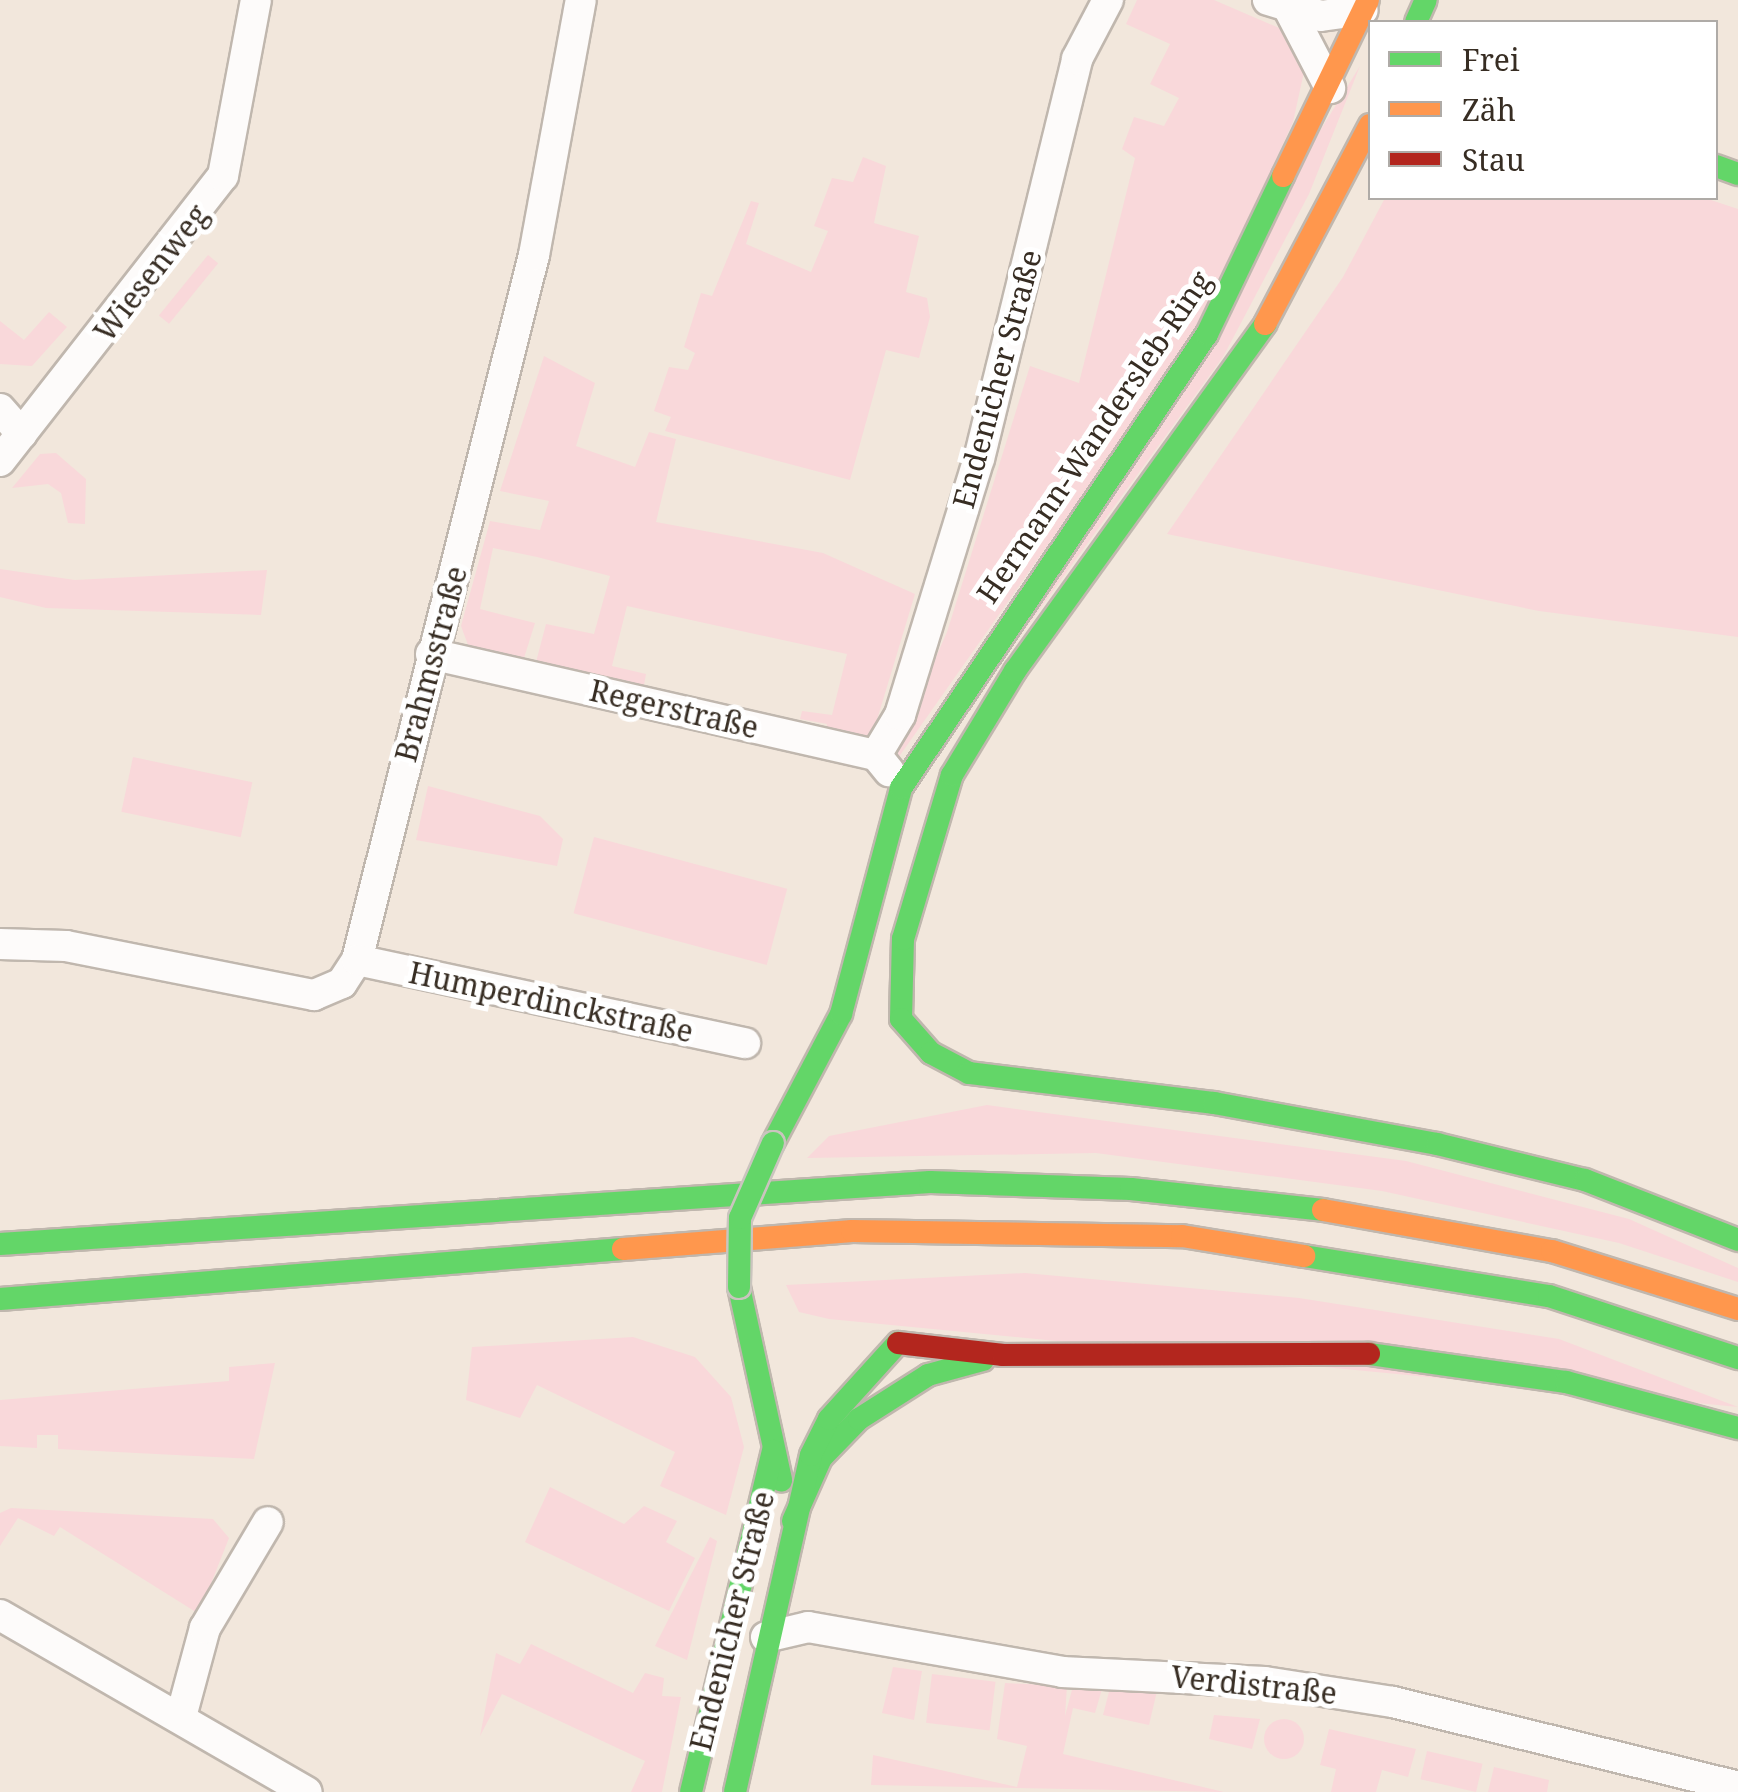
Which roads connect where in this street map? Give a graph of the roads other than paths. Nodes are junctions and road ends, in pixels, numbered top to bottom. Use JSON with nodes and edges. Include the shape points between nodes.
{"nodes":[{"id":1,"x":256,"y":0,"type":"edge"},
{"id":2,"x":580,"y":0,"type":"edge"},
{"id":3,"x":1108,"y":0,"type":"edge"},
{"id":4,"x":1361,"y":3,"type":"edge"},
{"id":5,"x":1279,"y":5,"type":"edge"},
{"id":6,"x":1388,"y":20,"type":"edge"},
{"id":7,"x":1330,"y":88,"type":"junction"},
{"id":8,"x":1362,"y":154,"type":"edge"},
{"id":9,"x":0,"y":408,"type":"edge"},
{"id":10,"x":22,"y":434,"type":"junction"},
{"id":11,"x":0,"y":461,"type":"edge"},
{"id":12,"x":431,"y":654,"type":"junction"},
{"id":13,"x":876,"y":755,"type":"junction"},
{"id":14,"x":901,"y":788,"type":"junction"},
{"id":15,"x":918,"y":866,"type":"junction"},
{"id":16,"x":0,"y":944,"type":"edge"},
{"id":17,"x":858,"y":944,"type":"junction"},
{"id":18,"x":357,"y":960,"type":"junction"},
{"id":19,"x":745,"y":1043,"type":"dead end"},
{"id":20,"x":1738,"y":1240,"type":"edge"},
{"id":21,"x":0,"y":1244,"type":"edge"},
{"id":22,"x":0,"y":1299,"type":"edge"},
{"id":23,"x":1738,"y":1309,"type":"edge"},
{"id":24,"x":1004,"y":1356,"type":"junction"},
{"id":25,"x":1738,"y":1358,"type":"edge"},
{"id":26,"x":1738,"y":1428,"type":"edge"},
{"id":27,"x":773,"y":1451,"type":"junction"},
{"id":28,"x":793,"y":1521,"type":"junction"},
{"id":29,"x":268,"y":1522,"type":"dead end"},
{"id":30,"x":0,"y":1614,"type":"edge"},
{"id":31,"x":766,"y":1637,"type":"junction"},
{"id":32,"x":182,"y":1713,"type":"junction"},
{"id":33,"x":1738,"y":1787,"type":"edge"},
{"id":34,"x":307,"y":1792,"type":"edge"},
{"id":35,"x":692,"y":1792,"type":"edge"},
{"id":36,"x":736,"y":1792,"type":"edge"}],
"edges":[{"from":1,"to":10,"type":"street","name":"Wiesenweg","via":[[223,176]]},
{"from":2,"to":12,"type":"street","name":"Brahmsstraße","via":[[534,255]]},
{"from":3,"to":13,"type":"street","name":"Endenicher Straße","via":[[1077,58],[979,459],[900,715]]},
{"from":4,"to":5,"type":"street"},
{"from":4,"to":6,"type":"main road"},
{"from":4,"to":7,"type":"main road","name":"Hermann-Wandersleb-Ring"},
{"from":5,"to":7,"type":"street"},
{"from":7,"to":14,"type":"main road","name":"Hermann-Wandersleb-Ring","via":[[1207,334]]},
{"from":8,"to":15,"type":"main road","via":[[1196,434],[1015,671],[952,775]]},
{"from":9,"to":10,"type":"street"},
{"from":10,"to":11,"type":"street","name":"Wiesenweg"},
{"from":12,"to":13,"type":"street","name":"Regerstraße"},
{"from":12,"to":18,"type":"street","name":"Brahmsstraße"},
{"from":13,"to":14,"type":"street"},
{"from":14,"to":17,"type":"main road","name":"Endenicher Straße"},
{"from":15,"to":17,"type":"main road","name":"Endenicher Straße"},
{"from":15,"to":20,"type":"main road","via":[[902,940],[901,1019],[931,1053],[969,1073],[1214,1103],[1437,1144],[1585,1180]]},
{"from":16,"to":18,"type":"street","via":[[66,946],[314,995],[342,983]]},
{"from":17,"to":27,"type":"main road","name":"Endenicher Straße","bridge":true,"via":[[841,1014],[740,1218],[739,1287]]},
{"from":18,"to":19,"type":"street","name":"Humperdinckstraße"},
{"from":21,"to":23,"type":"main road","via":[[930,1182],[1131,1189],[1363,1214],[1552,1252]]},
{"from":22,"to":25,"type":"main road","via":[[852,1231],[1182,1236],[1548,1296]]},
{"from":24,"to":26,"type":"main road","via":[[1332,1349],[1566,1382]]},
{"from":24,"to":28,"type":"main road","via":[[928,1376],[859,1418],[821,1458]]},
{"from":24,"to":28,"type":"main road","name":"Endenicher Straße","via":[[898,1344],[829,1419]]},
{"from":27,"to":28,"type":"main road","name":"Endenicher Straße"},
{"from":27,"to":35,"type":"main road","name":"Endenicher Straße"},
{"from":28,"to":31,"type":"main road","name":"Endenicher Straße"},
{"from":29,"to":32,"type":"street","via":[[205,1628]]},
{"from":30,"to":32,"type":"street"},
{"from":31,"to":33,"type":"street","name":"Verdistraße","via":[[808,1627],[1062,1672],[1284,1684],[1538,1734]]},
{"from":31,"to":36,"type":"main road","name":"Endenicher Straße"},
{"from":32,"to":34,"type":"street"}]}
